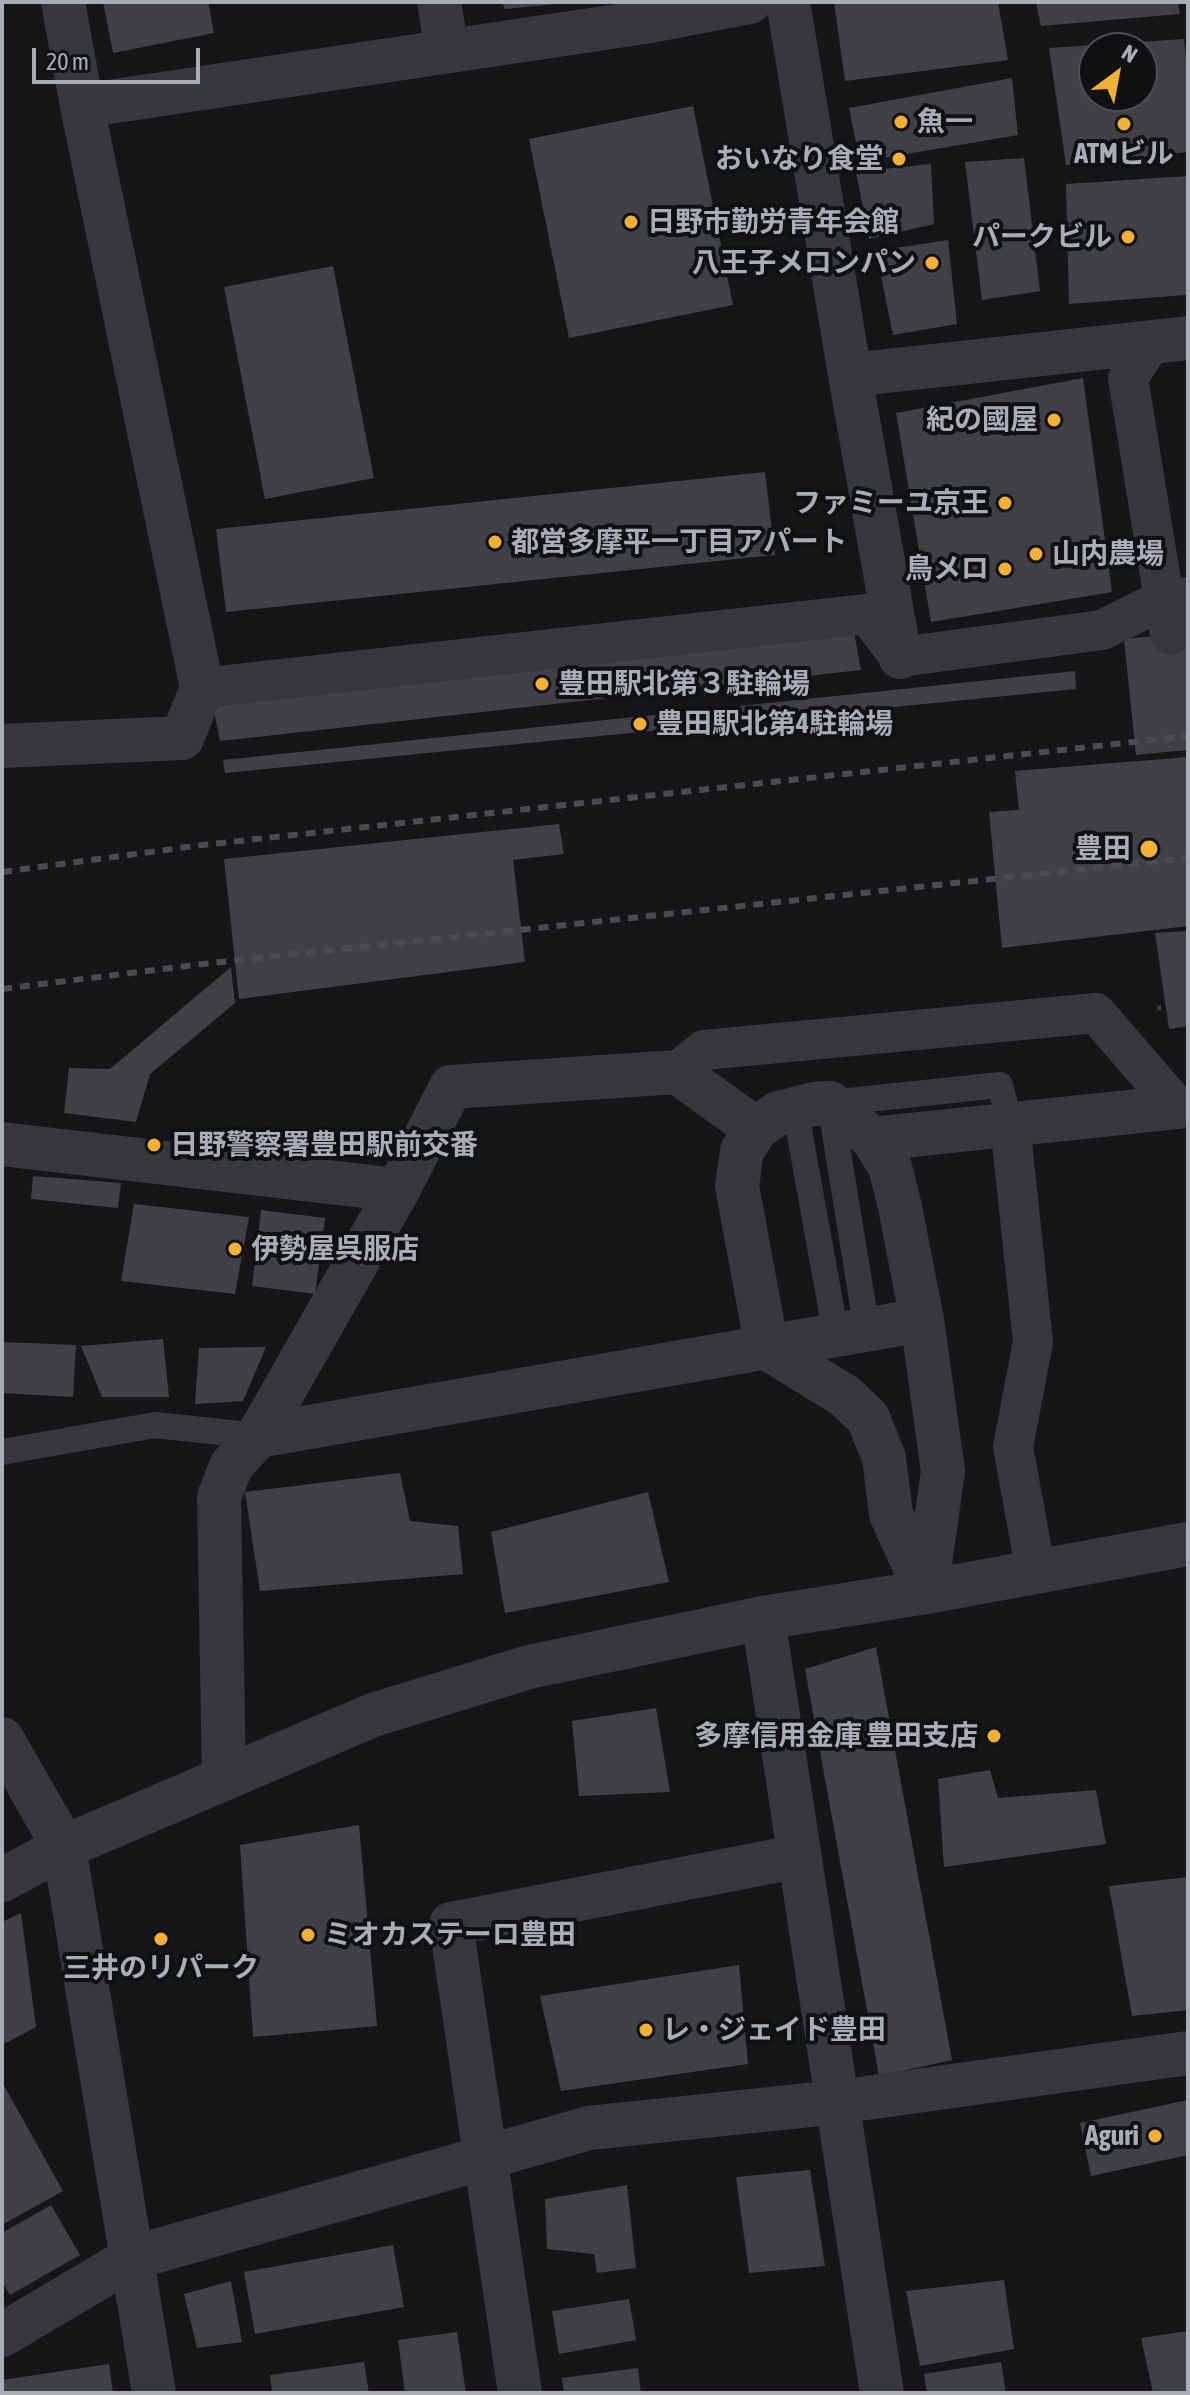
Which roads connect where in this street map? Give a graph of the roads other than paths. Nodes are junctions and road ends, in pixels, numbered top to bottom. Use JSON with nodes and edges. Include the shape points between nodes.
{"nodes":[{"id":1,"x":63,"y":2,"type":"edge"},
{"id":2,"x":439,"y":2,"type":"edge"},
{"id":3,"x":750,"y":2,"type":"edge"},
{"id":4,"x":788,"y":2,"type":"edge"},
{"id":5,"x":447,"y":50,"type":"junction"},
{"id":6,"x":82,"y":106,"type":"junction"},
{"id":7,"x":1169,"y":341,"type":"edge"},
{"id":8,"x":850,"y":375,"type":"junction"},
{"id":9,"x":1174,"y":611,"type":"edge"},
{"id":10,"x":900,"y":657,"type":"junction"},
{"id":11,"x":202,"y":688,"type":"junction"},
{"id":12,"x":2,"y":746,"type":"edge"},
{"id":13,"x":677,"y":1072,"type":"junction"},
{"id":14,"x":1182,"y":1107,"type":"edge"},
{"id":15,"x":795,"y":1111,"type":"junction"},
{"id":16,"x":1010,"y":1123,"type":"junction"},
{"id":17,"x":873,"y":1139,"type":"junction"},
{"id":18,"x":2,"y":1144,"type":"edge"},
{"id":19,"x":398,"y":1190,"type":"junction"},
{"id":20,"x":922,"y":1320,"type":"junction"},
{"id":21,"x":844,"y":1334,"type":"junction"},
{"id":22,"x":767,"y":1348,"type":"junction"},
{"id":23,"x":258,"y":1436,"type":"junction"},
{"id":24,"x":2,"y":1452,"type":"edge"},
{"id":25,"x":1188,"y":1544,"type":"edge"},
{"id":26,"x":1036,"y":1572,"type":"junction"},
{"id":27,"x":926,"y":1592,"type":"junction"},
{"id":28,"x":763,"y":1618,"type":"junction"},
{"id":29,"x":2,"y":1739,"type":"edge"},
{"id":30,"x":224,"y":1779,"type":"junction"},
{"id":31,"x":64,"y":1847,"type":"junction"},
{"id":32,"x":800,"y":1856,"type":"junction"},
{"id":33,"x":2,"y":1880,"type":"edge"},
{"id":34,"x":1188,"y":2053,"type":"edge"},
{"id":35,"x":838,"y":2102,"type":"junction"},
{"id":36,"x":485,"y":2157,"type":"junction"},
{"id":37,"x":132,"y":2258,"type":"junction"},
{"id":38,"x":2,"y":2335,"type":"edge"},
{"id":39,"x":154,"y":2393,"type":"edge"},
{"id":40,"x":520,"y":2393,"type":"edge"},
{"id":41,"x":882,"y":2393,"type":"edge"}],
"edges":[{"from":1,"to":6,"type":"street"},
{"from":2,"to":5,"type":"street"},
{"from":3,"to":5,"type":"street"},
{"from":4,"to":8,"type":"street"},
{"from":5,"to":6,"type":"street"},
{"from":6,"to":11,"type":"street"},
{"from":7,"to":8,"type":"street"},
{"from":7,"to":9,"type":"street","via":[[1128,378]]},
{"from":8,"to":10,"type":"street"},
{"from":9,"to":10,"type":"street","via":[[1102,630]]},
{"from":10,"to":11,"type":"street","via":[[867,614]]},
{"from":11,"to":12,"type":"street","via":[[182,738]]},
{"from":13,"to":14,"type":"street","via":[[704,1050],[1096,1013]]},
{"from":13,"to":15,"type":"street"},
{"from":13,"to":19,"type":"street","via":[[451,1087]]},
{"from":14,"to":16,"type":"street"},
{"from":15,"to":16,"type":"lane","via":[[1000,1085]]},
{"from":15,"to":17,"type":"street"},
{"from":15,"to":21,"type":"lane"},
{"from":15,"to":21,"type":"lane"},
{"from":15,"to":22,"type":"street","via":[[742,1151],[737,1186]]},
{"from":16,"to":17,"type":"street"},
{"from":16,"to":26,"type":"street","via":[[1033,1342],[1013,1447]]},
{"from":17,"to":20,"type":"street","via":[[890,1167]]},
{"from":18,"to":19,"type":"street"},
{"from":19,"to":23,"type":"street"},
{"from":20,"to":21,"type":"street"},
{"from":20,"to":27,"type":"street","via":[[943,1471]]},
{"from":21,"to":22,"type":"street"},
{"from":22,"to":23,"type":"street"},
{"from":22,"to":27,"type":"street","via":[[845,1396],[868,1418],[884,1458],[891,1514]]},
{"from":23,"to":24,"type":"lane","via":[[155,1425]]},
{"from":23,"to":30,"type":"street","via":[[231,1466],[219,1497]]},
{"from":25,"to":26,"type":"street"},
{"from":26,"to":27,"type":"street"},
{"from":27,"to":28,"type":"street"},
{"from":28,"to":30,"type":"street","via":[[515,1672],[373,1715]]},
{"from":28,"to":32,"type":"street"},
{"from":29,"to":31,"type":"street"},
{"from":30,"to":31,"type":"street"},
{"from":31,"to":33,"type":"street"},
{"from":31,"to":37,"type":"street"},
{"from":32,"to":35,"type":"street"},
{"from":32,"to":36,"type":"street","via":[[451,1924]]},
{"from":34,"to":35,"type":"street"},
{"from":35,"to":36,"type":"street","via":[[589,2128]]},
{"from":35,"to":41,"type":"street"},
{"from":36,"to":37,"type":"street"},
{"from":36,"to":40,"type":"street"},
{"from":37,"to":38,"type":"street"},
{"from":37,"to":39,"type":"street"}]}
